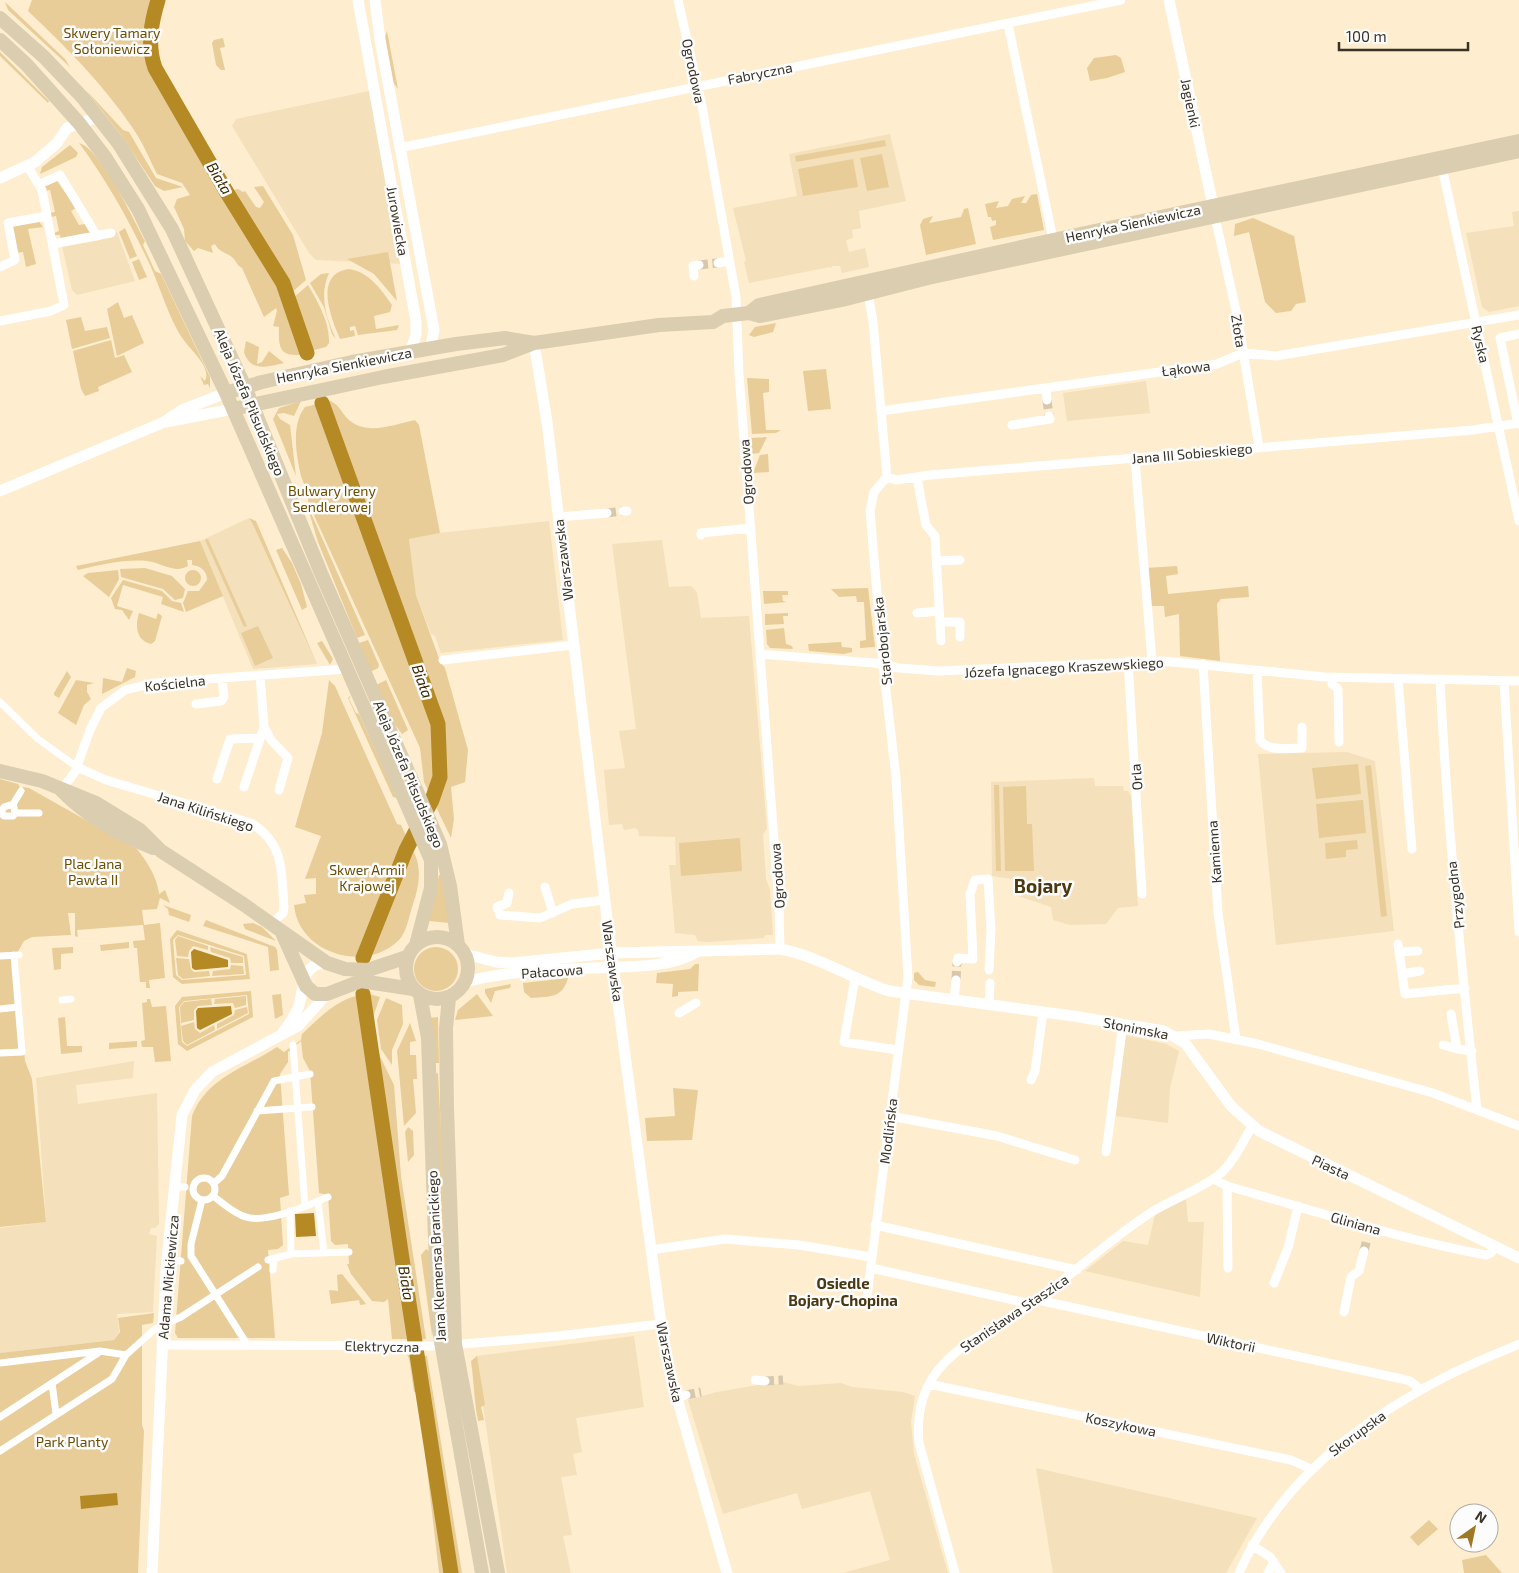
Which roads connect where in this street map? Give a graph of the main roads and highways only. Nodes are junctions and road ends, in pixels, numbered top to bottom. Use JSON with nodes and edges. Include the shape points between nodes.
{"nodes":[{"id":1,"x":0,"y":18,"type":"edge"},
{"id":2,"x":0,"y":40,"type":"edge"},
{"id":3,"x":1519,"y":141,"type":"edge"},
{"id":4,"x":1519,"y":151,"type":"edge"},
{"id":5,"x":1343,"y":184,"type":"junction"},
{"id":6,"x":927,"y":273,"type":"junction"},
{"id":7,"x":743,"y":314,"type":"junction"},
{"id":8,"x":534,"y":343,"type":"junction"},
{"id":9,"x":430,"y":349,"type":"junction"},
{"id":10,"x":412,"y":371,"type":"junction"},
{"id":11,"x":246,"y":387,"type":"junction"},
{"id":12,"x":226,"y":393,"type":"junction"},
{"id":13,"x":252,"y":405,"type":"junction"},
{"id":14,"x":233,"y":409,"type":"junction"},
{"id":15,"x":0,"y":771,"type":"edge"},
{"id":16,"x":283,"y":934,"type":"junction"},
{"id":17,"x":416,"y":945,"type":"junction"},
{"id":18,"x":462,"y":949,"type":"junction"},
{"id":19,"x":407,"y":957,"type":"junction"},
{"id":20,"x":350,"y":977,"type":"junction"},
{"id":21,"x":416,"y":992,"type":"junction"},
{"id":22,"x":449,"y":998,"type":"junction"},
{"id":23,"x":429,"y":1068,"type":"junction"},
{"id":24,"x":447,"y":1068,"type":"junction"},
{"id":25,"x":493,"y":1546,"type":"junction"},
{"id":26,"x":477,"y":1549,"type":"junction"},
{"id":27,"x":482,"y":1573,"type":"edge"},
{"id":28,"x":498,"y":1573,"type":"edge"}],
"edges":[{"from":1,"to":11,"type":"main road","name":"Aleja Józefa Piłsudskiego","via":[[54,67],[98,117],[142,178],[172,229]]},
{"from":2,"to":12,"type":"main road","name":"Aleja Józefa Piłsudskiego","via":[[79,123],[138,208]]},
{"from":3,"to":5,"type":"main road","name":"Henryka Sienkiewicza"},
{"from":4,"to":5,"type":"main road","name":"Henryka Sienkiewicza"},
{"from":5,"to":6,"type":"main road","name":"Henryka Sienkiewicza"},
{"from":6,"to":7,"type":"main road","name":"Henryka Sienkiewicza","via":[[759,305]]},
{"from":6,"to":7,"type":"main road","name":"Henryka Sienkiewicza","via":[[868,293],[760,316]]},
{"from":7,"to":8,"type":"main road","name":"Henryka Sienkiewicza","via":[[723,316],[713,322],[688,322]]},
{"from":8,"to":9,"type":"main road","name":"Henryka Sienkiewicza","via":[[505,338]]},
{"from":8,"to":10,"type":"main road","name":"Henryka Sienkiewicza","via":[[503,355]]},
{"from":9,"to":10,"type":"main road"},
{"from":9,"to":11,"type":"main road","name":"Henryka Sienkiewicza","via":[[320,369]]},
{"from":10,"to":13,"type":"main road","name":"Henryka Sienkiewicza"},
{"from":11,"to":12,"type":"main road","name":"Henryka Sienkiewicza"},
{"from":11,"to":13,"type":"main road","name":"Aleja Józefa Piłsudskiego"},
{"from":12,"to":14,"type":"main road","name":"Aleja Józefa Piłsudskiego"},
{"from":13,"to":14,"type":"main road","name":"Henryka Sienkiewicza"},
{"from":13,"to":18,"type":"main road","name":"Aleja Józefa Piłsudskiego","via":[[321,573],[440,844]]},
{"from":14,"to":17,"type":"main road","name":"Aleja Józefa Piłsudskiego","via":[[431,860],[432,888]]},
{"from":15,"to":16,"type":"main road","via":[[26,776],[96,803],[140,830],[161,851]]},
{"from":16,"to":20,"type":"main road"},
{"from":16,"to":20,"type":"main road","via":[[306,986],[315,994],[327,994]]},
{"from":17,"to":18,"type":"main road","via":[[422,940],[437,937],[451,940]]},
{"from":17,"to":19,"type":"main road"},
{"from":18,"to":22,"type":"main road","via":[[468,963],[466,982]]},
{"from":19,"to":20,"type":"main road"},
{"from":19,"to":21,"type":"main road","via":[[406,974]]},
{"from":20,"to":21,"type":"main road"},
{"from":21,"to":22,"type":"main road","via":[[434,1000]]},
{"from":21,"to":23,"type":"main road","name":"Jana Klemensa Branickiego","via":[[428,1038]]},
{"from":22,"to":24,"type":"main road","name":"Jana Klemensa Branickiego","via":[[446,1014]]},
{"from":23,"to":24,"type":"main road"},
{"from":23,"to":26,"type":"main road","name":"Jana Klemensa Branickiego","via":[[440,1346]]},
{"from":24,"to":25,"type":"main road","name":"Jana Klemensa Branickiego","via":[[455,1344]]},
{"from":25,"to":26,"type":"main road","via":[[484,1543]]},
{"from":25,"to":28,"type":"main road","name":"Jana Klemensa Branickiego"},
{"from":26,"to":27,"type":"main road","name":"Jana Klemensa Branickiego"}]}
